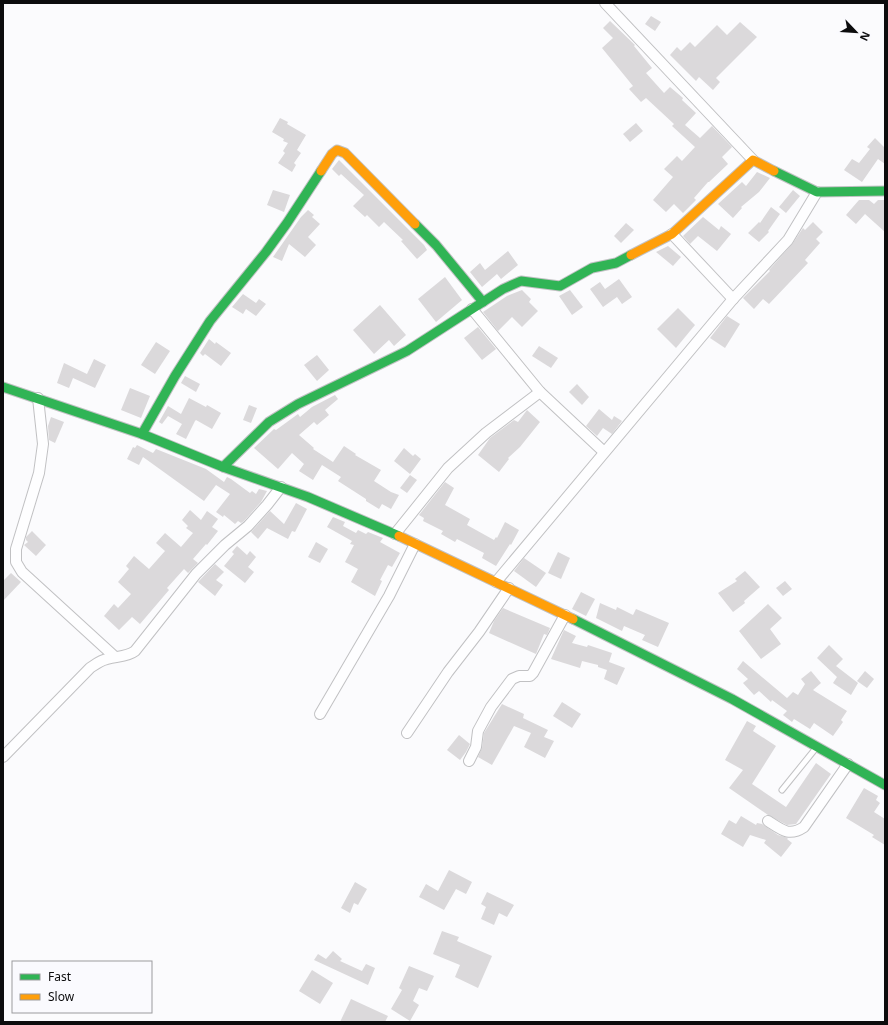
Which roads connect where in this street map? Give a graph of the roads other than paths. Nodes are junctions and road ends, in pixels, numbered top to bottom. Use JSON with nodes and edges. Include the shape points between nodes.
{"nodes":[{"id":1,"x":605,"y":3,"type":"edge"},
{"id":2,"x":753,"y":160,"type":"junction"},
{"id":3,"x":885,"y":191,"type":"edge"},
{"id":4,"x":818,"y":192,"type":"junction"},
{"id":5,"x":672,"y":234,"type":"junction"},
{"id":6,"x":733,"y":299,"type":"junction"},
{"id":7,"x":483,"y":302,"type":"junction"},
{"id":8,"x":472,"y":309,"type":"junction"},
{"id":9,"x":3,"y":387,"type":"edge"},
{"id":10,"x":540,"y":392,"type":"junction"},
{"id":11,"x":38,"y":398,"type":"junction"},
{"id":12,"x":142,"y":434,"type":"junction"},
{"id":13,"x":604,"y":452,"type":"junction"},
{"id":14,"x":223,"y":466,"type":"junction"},
{"id":15,"x":281,"y":487,"type":"junction"},
{"id":16,"x":395,"y":534,"type":"junction"},
{"id":17,"x":415,"y":544,"type":"junction"},
{"id":18,"x":496,"y":582,"type":"junction"},
{"id":19,"x":509,"y":588,"type":"junction"},
{"id":20,"x":564,"y":615,"type":"junction"},
{"id":21,"x":115,"y":657,"type":"junction"},
{"id":22,"x":320,"y":714,"type":"dead end"},
{"id":23,"x":407,"y":733,"type":"dead end"},
{"id":24,"x":817,"y":747,"type":"junction"},
{"id":25,"x":3,"y":757,"type":"edge"},
{"id":26,"x":469,"y":761,"type":"dead end"},
{"id":27,"x":848,"y":764,"type":"junction"},
{"id":28,"x":885,"y":785,"type":"edge"},
{"id":29,"x":782,"y":790,"type":"dead end"},
{"id":30,"x":768,"y":822,"type":"dead end"}],
"edges":[{"from":1,"to":2,"type":"street"},
{"from":2,"to":4,"type":"street"},
{"from":2,"to":5,"type":"street"},
{"from":3,"to":4,"type":"street"},
{"from":4,"to":6,"type":"street","via":[[788,240]]},
{"from":5,"to":6,"type":"street"},
{"from":5,"to":7,"type":"street","via":[[616,263],[592,268],[560,286],[521,281]]},
{"from":6,"to":13,"type":"street"},
{"from":7,"to":8,"type":"street"},
{"from":7,"to":12,"type":"street","via":[[436,245],[345,153],[337,150],[266,252],[210,321]]},
{"from":8,"to":10,"type":"street"},
{"from":8,"to":14,"type":"street","via":[[407,351],[298,404],[269,422]]},
{"from":9,"to":11,"type":"street"},
{"from":10,"to":13,"type":"street"},
{"from":10,"to":16,"type":"street","via":[[486,433],[448,468]]},
{"from":11,"to":12,"type":"street"},
{"from":11,"to":21,"type":"street","via":[[43,444],[39,472],[16,549],[16,562],[22,572]]},
{"from":12,"to":14,"type":"street"},
{"from":13,"to":18,"type":"street"},
{"from":14,"to":15,"type":"street"},
{"from":15,"to":16,"type":"street"},
{"from":15,"to":21,"type":"street","via":[[268,505],[196,574],[135,650],[127,656]]},
{"from":16,"to":17,"type":"street"},
{"from":17,"to":18,"type":"street"},
{"from":17,"to":22,"type":"street","via":[[389,596]]},
{"from":18,"to":19,"type":"street"},
{"from":19,"to":20,"type":"street"},
{"from":19,"to":23,"type":"street"},
{"from":20,"to":24,"type":"street","via":[[732,699]]},
{"from":20,"to":26,"type":"street","via":[[533,673],[530,676],[512,679],[491,707],[478,731],[476,746]]},
{"from":21,"to":25,"type":"street","via":[[90,668]]},
{"from":24,"to":27,"type":"street"},
{"from":24,"to":29,"type":"lane"},
{"from":27,"to":28,"type":"street"},
{"from":27,"to":30,"type":"street","via":[[804,827],[788,832]]}]}
